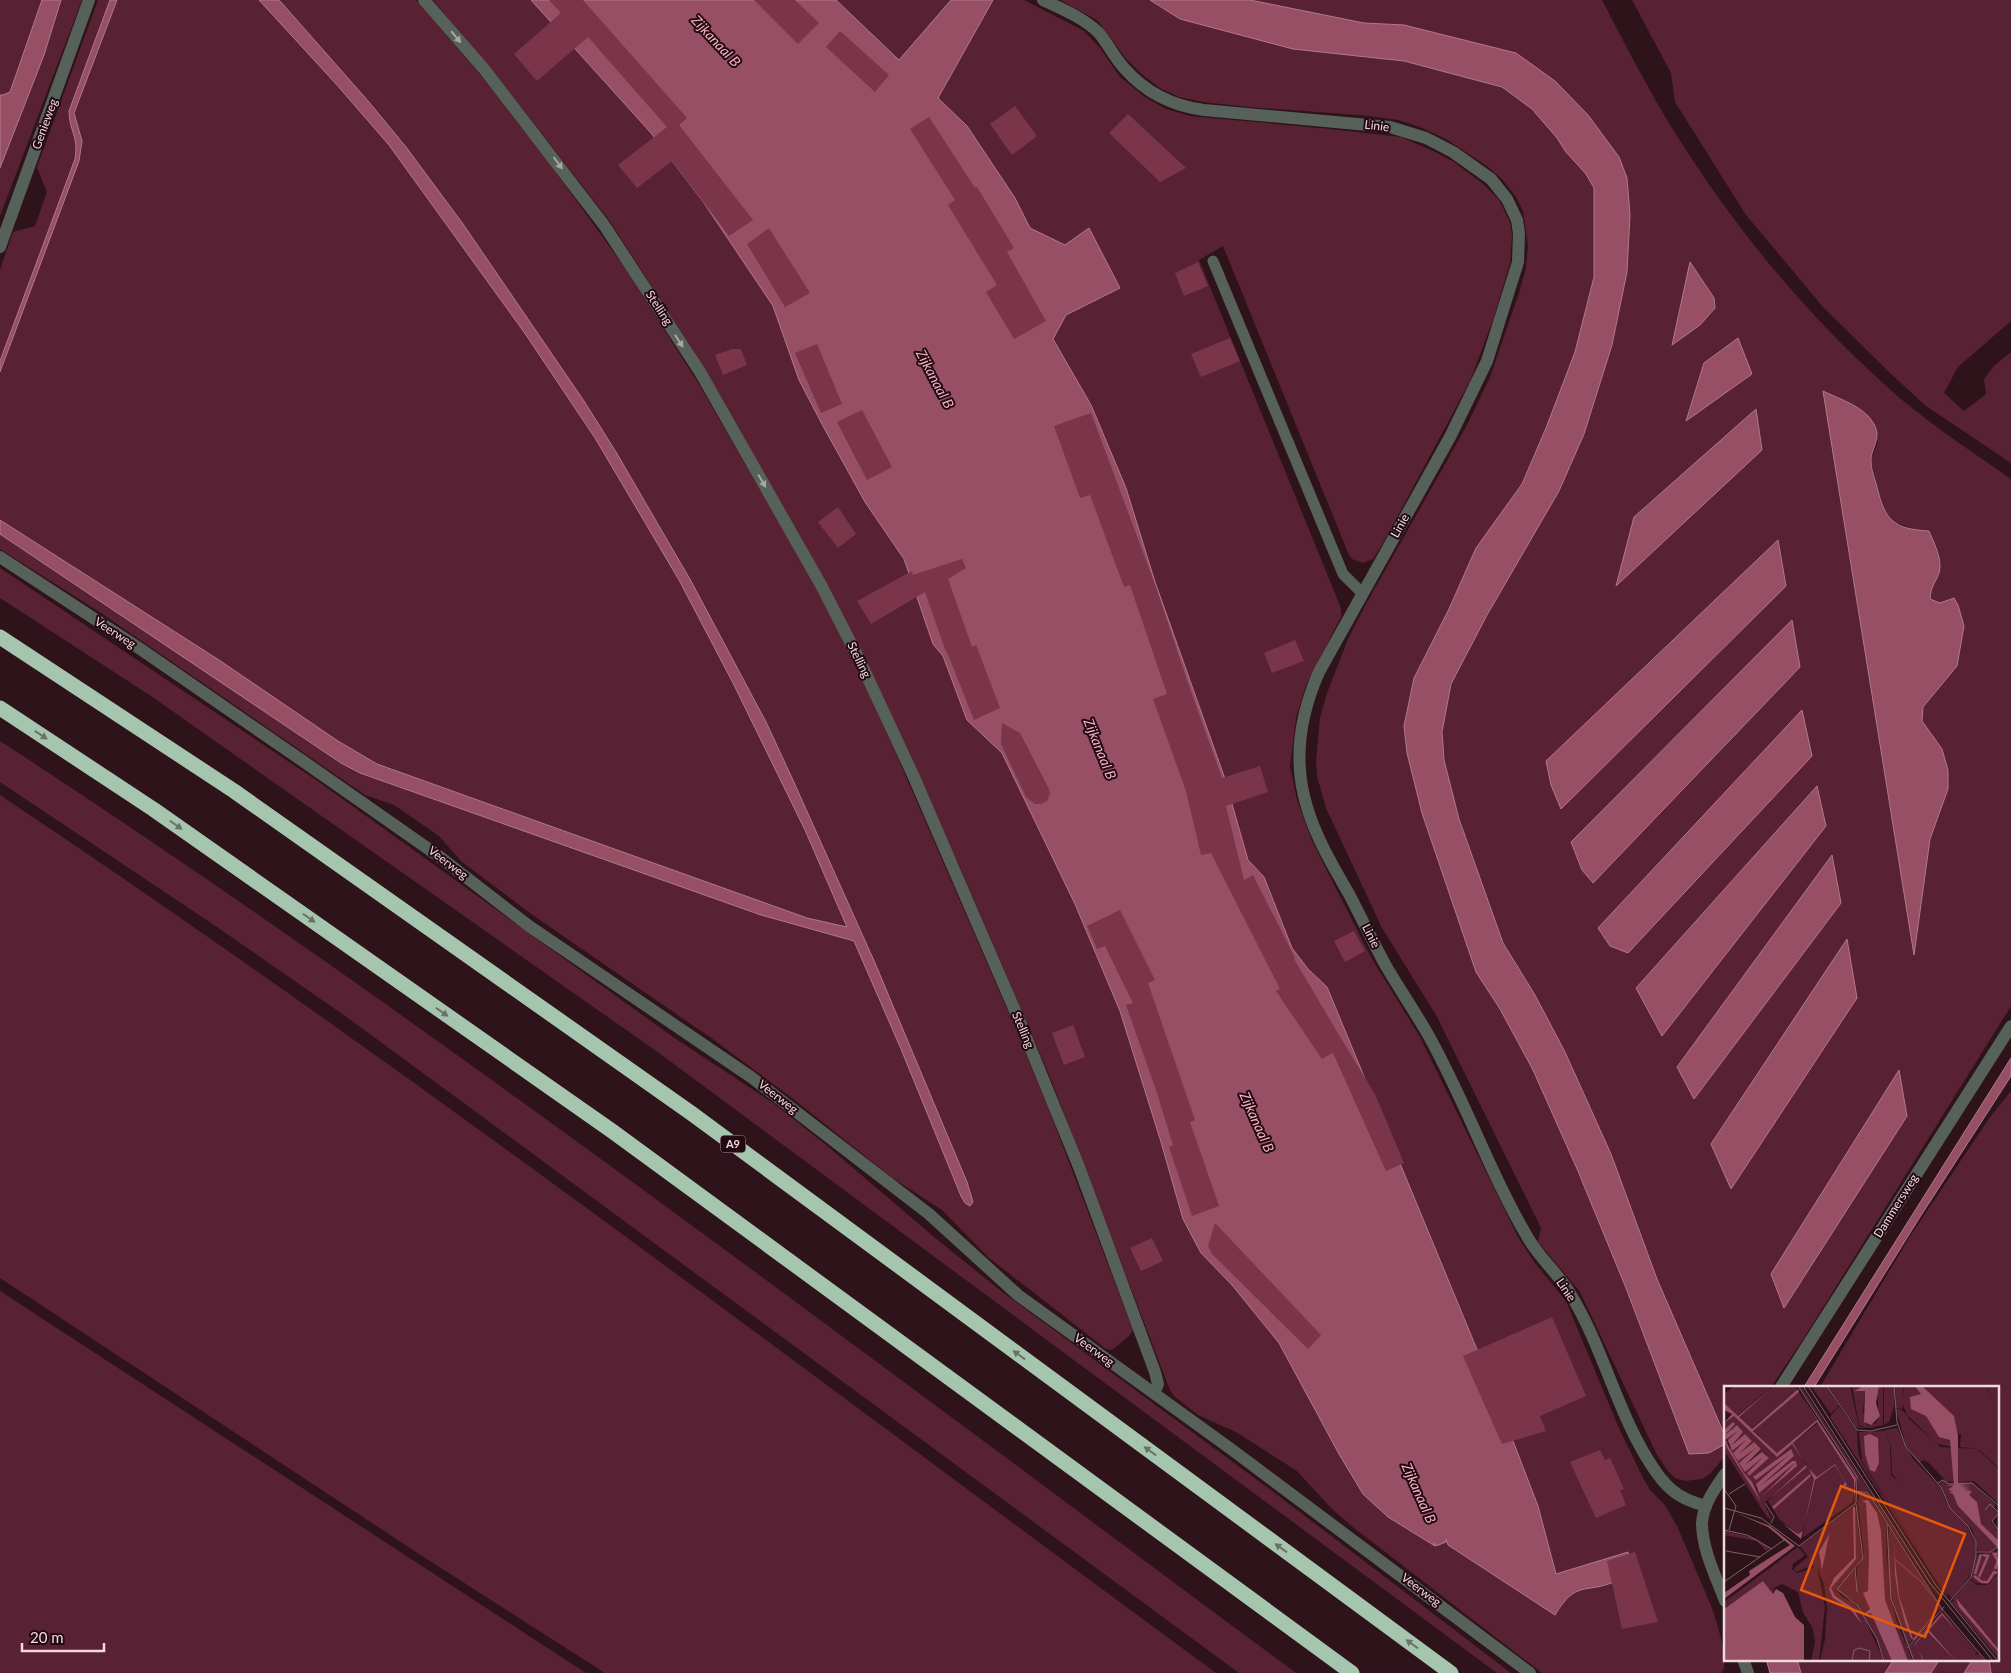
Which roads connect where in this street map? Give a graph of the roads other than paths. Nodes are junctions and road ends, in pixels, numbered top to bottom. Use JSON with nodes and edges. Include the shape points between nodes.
{"nodes":[{"id":1,"x":90,"y":0,"type":"edge"},
{"id":2,"x":424,"y":0,"type":"edge"},
{"id":3,"x":1043,"y":0,"type":"edge"},
{"id":4,"x":0,"y":247,"type":"edge"},
{"id":5,"x":1213,"y":260,"type":"dead end"},
{"id":6,"x":0,"y":557,"type":"edge"},
{"id":7,"x":1362,"y":593,"type":"junction"},
{"id":8,"x":0,"y":637,"type":"edge"},
{"id":9,"x":0,"y":708,"type":"edge"},
{"id":10,"x":2011,"y":1026,"type":"edge"},
{"id":11,"x":1782,"y":1386,"type":"edge"},
{"id":12,"x":1154,"y":1393,"type":"junction"},
{"id":13,"x":1724,"y":1476,"type":"edge"},
{"id":14,"x":1706,"y":1506,"type":"junction"},
{"id":15,"x":1724,"y":1598,"type":"edge"},
{"id":16,"x":1743,"y":1660,"type":"edge"},
{"id":17,"x":1352,"y":1673,"type":"edge"},
{"id":18,"x":1451,"y":1673,"type":"edge"},
{"id":19,"x":1530,"y":1673,"type":"edge"},
{"id":20,"x":1748,"y":1673,"type":"edge"}],
"edges":[{"from":1,"to":4,"type":"street","name":"Genieweg"},
{"from":2,"to":12,"type":"street","name":"Stelling","one_way":true,"via":[[484,69],[604,225],[700,372],[821,585],[910,767],[1038,1065],[1092,1198],[1155,1372],[1158,1384]]},
{"from":3,"to":7,"type":"street","name":"Linie","via":[[1090,25],[1135,79],[1173,102],[1186,107],[1382,126],[1409,132],[1453,152],[1482,171],[1500,189],[1513,210],[1519,233],[1518,262],[1487,361],[1450,437]]},
{"from":5,"to":7,"type":"lane","via":[[1343,574]]},
{"from":6,"to":12,"type":"street","name":"Veerweg","via":[[310,766],[440,857],[529,926],[752,1076],[929,1214],[1018,1295]]},
{"from":7,"to":14,"type":"street","name":"Linie","via":[[1319,672],[1307,702],[1299,764],[1307,807],[1320,841],[1432,1042],[1527,1237],[1582,1314],[1625,1417],[1646,1457],[1670,1488],[1687,1501]]},
{"from":18,"to":8,"type":"highway","number":"A9","one_way":true,"via":[[691,1113],[234,791]]},
{"from":9,"to":17,"type":"highway","one_way":true,"via":[[153,809],[612,1131]]},
{"from":10,"to":11,"type":"street","name":"Dammersweg"},
{"from":12,"to":19,"type":"street","name":"Veerweg"},
{"from":13,"to":14,"type":"street"},
{"from":14,"to":15,"type":"street","via":[[1702,1522],[1704,1539]]},
{"from":16,"to":20,"type":"street"}]}
